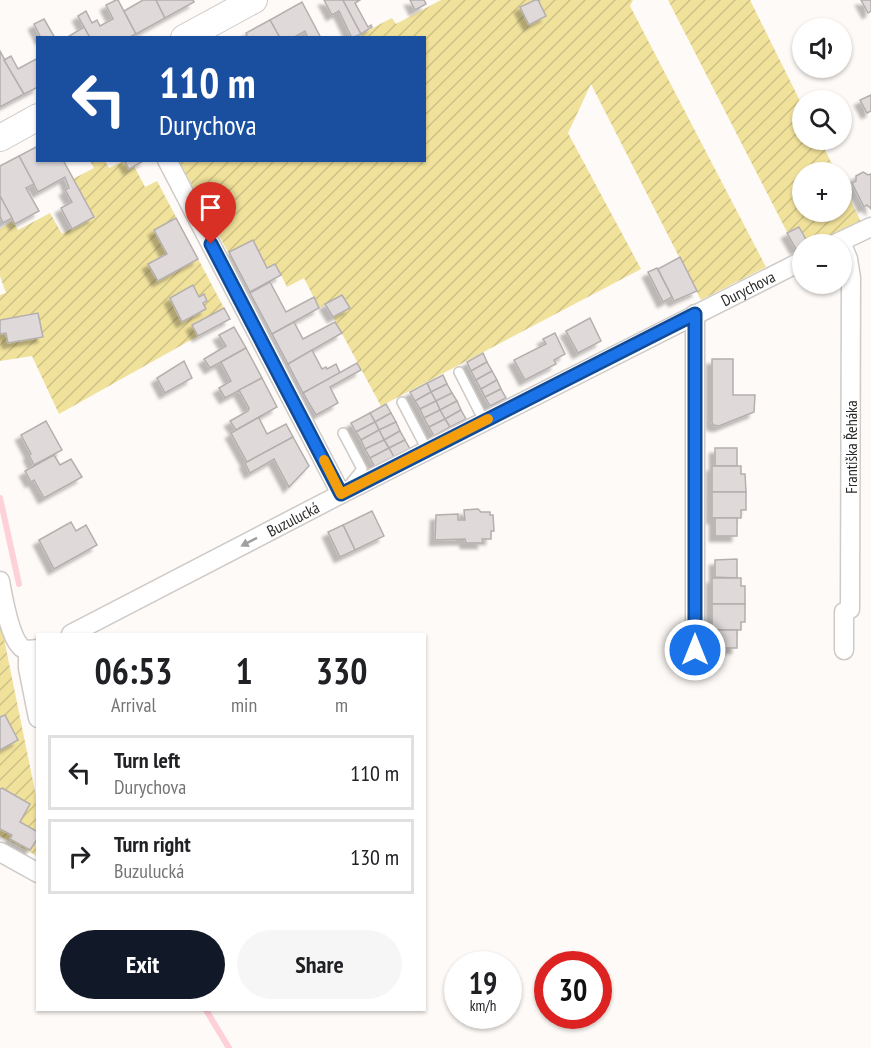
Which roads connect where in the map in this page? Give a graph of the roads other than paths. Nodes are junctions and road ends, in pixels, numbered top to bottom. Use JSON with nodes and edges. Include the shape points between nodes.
{"nodes":[{"id":1,"x":254,"y":0,"type":"edge"},
{"id":2,"x":188,"y":36,"type":"edge"},
{"id":3,"x":36,"y":118,"type":"edge"},
{"id":4,"x":0,"y":138,"type":"edge"},
{"id":5,"x":168,"y":162,"type":"edge"},
{"id":6,"x":871,"y":227,"type":"edge"},
{"id":7,"x":852,"y":236,"type":"edge"},
{"id":8,"x":792,"y":266,"type":"edge"},
{"id":9,"x":851,"y":294,"type":"edge"},
{"id":10,"x":695,"y":314,"type":"junction"},
{"id":11,"x":459,"y":372,"type":"dead end"},
{"id":12,"x":402,"y":402,"type":"dead end"},
{"id":13,"x":484,"y":421,"type":"junction"},
{"id":14,"x":343,"y":433,"type":"dead end"},
{"id":15,"x":428,"y":450,"type":"junction"},
{"id":16,"x":341,"y":494,"type":"junction"},
{"id":17,"x":0,"y":581,"type":"edge"},
{"id":18,"x":73,"y":633,"type":"edge"},
{"id":19,"x":27,"y":646,"type":"edge"},
{"id":20,"x":695,"y":650,"type":"dead end"},
{"id":21,"x":844,"y":650,"type":"dead end"},
{"id":22,"x":36,"y":708,"type":"edge"},
{"id":23,"x":0,"y":852,"type":"edge"},
{"id":24,"x":36,"y":872,"type":"edge"}],
"edges":[{"from":1,"to":2,"type":"main road"},
{"from":3,"to":4,"type":"main road"},
{"from":5,"to":16,"type":"street"},
{"from":6,"to":7,"type":"street"},
{"from":8,"to":10,"type":"street","name":"Durychova"},
{"from":9,"to":21,"type":"street","name":"Františka Řeháka","via":[[850,609],[844,612]]},
{"from":10,"to":13,"type":"street","name":"Durychova"},
{"from":10,"to":20,"type":"street"},
{"from":11,"to":13,"type":"lane"},
{"from":12,"to":15,"type":"lane"},
{"from":13,"to":15,"type":"street","name":"Durychova"},
{"from":14,"to":16,"type":"lane","via":[[362,469]]},
{"from":15,"to":16,"type":"street","name":"Durychova"},
{"from":16,"to":18,"type":"street","name":"Buzulucká","one_way":true},
{"from":17,"to":19,"type":"street","via":[[6,609]]},
{"from":19,"to":22,"type":"street"},
{"from":23,"to":24,"type":"street"}]}
